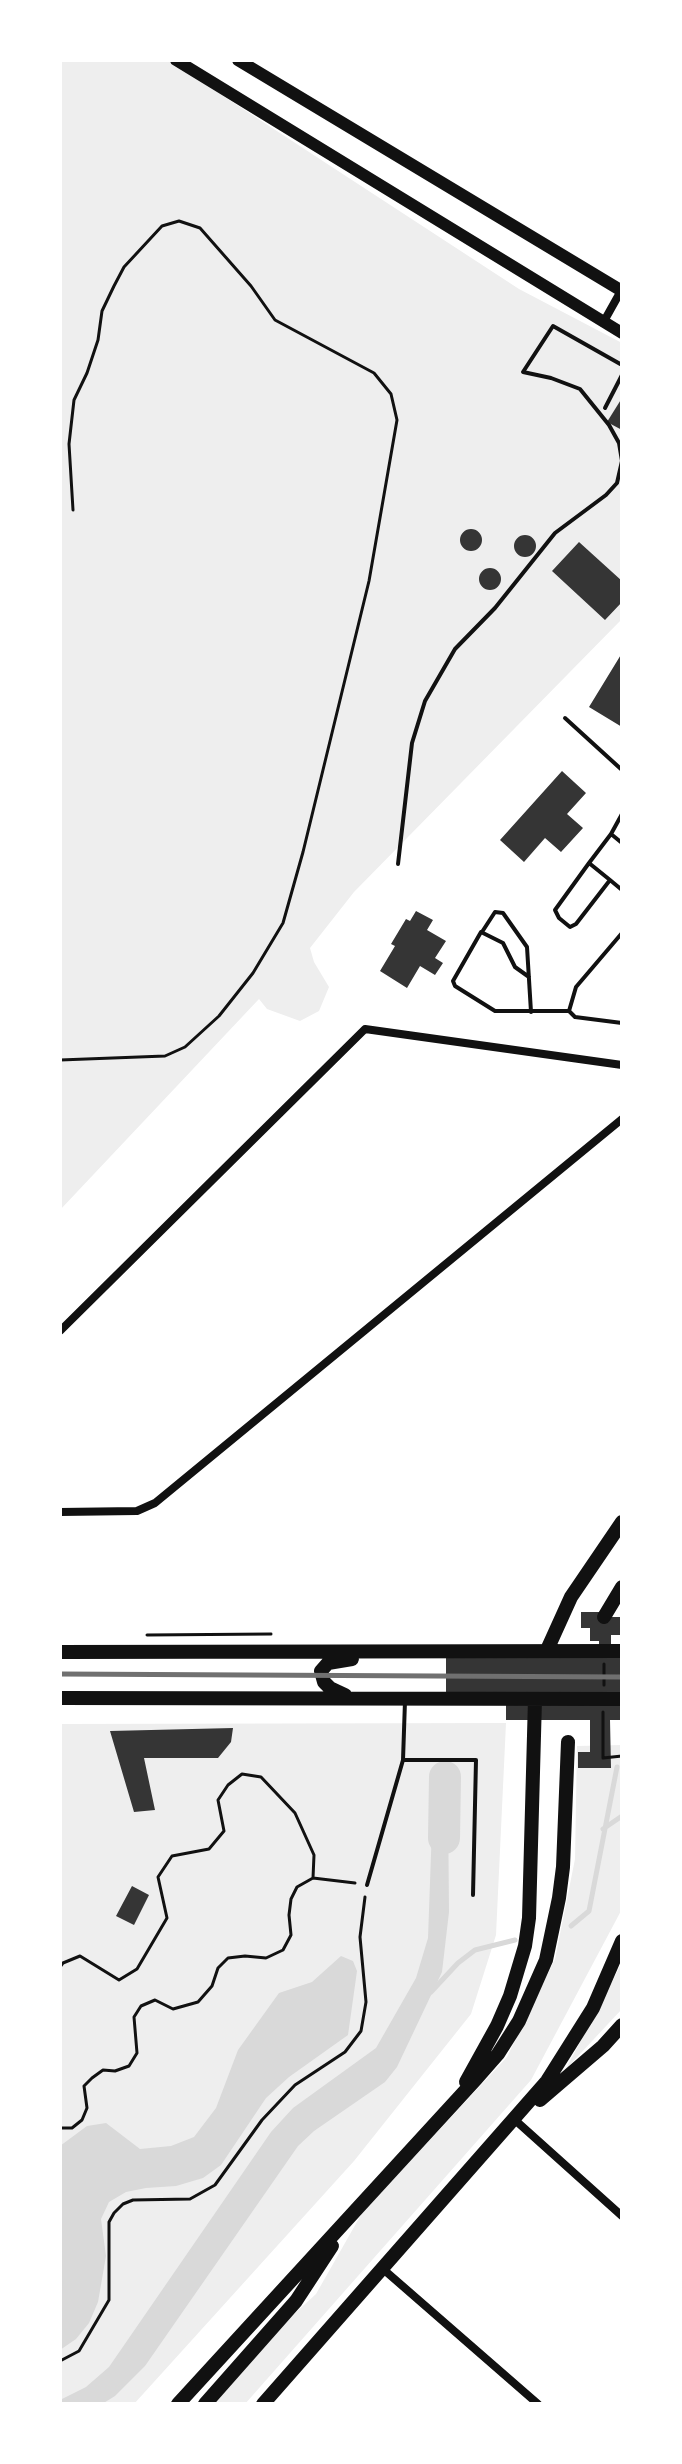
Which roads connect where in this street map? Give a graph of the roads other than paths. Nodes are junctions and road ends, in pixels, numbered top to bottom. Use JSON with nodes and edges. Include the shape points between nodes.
{"nodes":[{"id":1,"x":176,"y":60,"type":"edge"},
{"id":2,"x":238,"y":60,"type":"edge"},
{"id":3,"x":622,"y":290,"type":"edge"},
{"id":4,"x":603,"y":323,"type":"junction"},
{"id":5,"x":622,"y":333,"type":"edge"},
{"id":6,"x":622,"y":365,"type":"edge"},
{"id":7,"x":622,"y":375,"type":"edge"},
{"id":8,"x":605,"y":408,"type":"dead end"},
{"id":9,"x":565,"y":718,"type":"dead end"},
{"id":10,"x":622,"y":770,"type":"edge"},
{"id":11,"x":622,"y":814,"type":"edge"},
{"id":12,"x":611,"y":834,"type":"junction"},
{"id":13,"x":622,"y":843,"type":"edge"},
{"id":14,"x":589,"y":863,"type":"junction"},
{"id":15,"x":398,"y":864,"type":"dead end"},
{"id":16,"x":610,"y":880,"type":"junction"},
{"id":17,"x":622,"y":890,"type":"edge"},
{"id":18,"x":481,"y":932,"type":"junction"},
{"id":19,"x":622,"y":933,"type":"edge"},
{"id":20,"x":529,"y":977,"type":"junction"},
{"id":21,"x":569,"y":1011,"type":"junction"},
{"id":22,"x":531,"y":1012,"type":"junction"},
{"id":23,"x":622,"y":1023,"type":"edge"},
{"id":24,"x":622,"y":1065,"type":"edge"},
{"id":25,"x":622,"y":1119,"type":"edge"},
{"id":26,"x":60,"y":1331,"type":"edge"},
{"id":27,"x":60,"y":1512,"type":"edge"},
{"id":28,"x":622,"y":1522,"type":"edge"},
{"id":29,"x":622,"y":1587,"type":"edge"},
{"id":30,"x":604,"y":1617,"type":"dead end"},
{"id":31,"x":547,"y":1650,"type":"junction"},
{"id":32,"x":424,"y":1651,"type":"junction"},
{"id":33,"x":622,"y":1651,"type":"edge"},
{"id":34,"x":60,"y":1652,"type":"edge"},
{"id":35,"x":60,"y":1698,"type":"edge"},
{"id":36,"x":358,"y":1699,"type":"junction"},
{"id":37,"x":405,"y":1699,"type":"junction"},
{"id":38,"x":535,"y":1699,"type":"junction"},
{"id":39,"x":622,"y":1699,"type":"edge"},
{"id":40,"x":568,"y":1742,"type":"dead end"},
{"id":41,"x":403,"y":1760,"type":"junction"},
{"id":42,"x":367,"y":1885,"type":"road end"},
{"id":43,"x":473,"y":1895,"type":"dead end"},
{"id":44,"x":622,"y":1941,"type":"edge"},
{"id":45,"x":622,"y":2025,"type":"edge"},
{"id":46,"x":454,"y":2104,"type":"junction"},
{"id":47,"x":515,"y":2120,"type":"junction"},
{"id":48,"x":359,"y":2206,"type":"junction"},
{"id":49,"x":622,"y":2216,"type":"edge"},
{"id":50,"x":383,"y":2269,"type":"junction"},
{"id":51,"x":178,"y":2404,"type":"edge"},
{"id":52,"x":205,"y":2404,"type":"edge"},
{"id":53,"x":263,"y":2404,"type":"edge"},
{"id":54,"x":538,"y":2404,"type":"edge"}],
"edges":[{"from":1,"to":4,"type":"main road"},
{"from":2,"to":3,"type":"main road"},
{"from":3,"to":4,"type":"street"},
{"from":4,"to":5,"type":"main road"},
{"from":6,"to":15,"type":"lane","via":[[553,326],[523,372],[580,389],[619,443],[617,483],[555,533],[455,649],[425,701],[412,743]]},
{"from":7,"to":8,"type":"lane"},
{"from":9,"to":10,"type":"lane"},
{"from":11,"to":12,"type":"lane"},
{"from":12,"to":13,"type":"lane"},
{"from":12,"to":14,"type":"lane"},
{"from":14,"to":16,"type":"lane"},
{"from":14,"to":16,"type":"lane","via":[[555,910],[570,927]]},
{"from":16,"to":17,"type":"lane"},
{"from":18,"to":20,"type":"lane","via":[[503,943],[515,967]]},
{"from":18,"to":20,"type":"lane","via":[[495,912],[503,913],[527,947]]},
{"from":18,"to":22,"type":"lane","via":[[455,986],[495,1011]]},
{"from":19,"to":21,"type":"lane","via":[[576,987]]},
{"from":20,"to":22,"type":"lane"},
{"from":21,"to":22,"type":"lane"},
{"from":21,"to":23,"type":"lane","via":[[575,1017]]},
{"from":24,"to":26,"type":"street","via":[[365,1029]]},
{"from":25,"to":27,"type":"street","via":[[155,1503],[137,1511]]},
{"from":28,"to":31,"type":"main road","via":[[571,1597]]},
{"from":29,"to":30,"type":"main road"},
{"from":31,"to":32,"type":"main road"},
{"from":31,"to":33,"type":"main road"},
{"from":32,"to":34,"type":"main road"},
{"from":32,"to":36,"type":"main road","via":[[324,1666],[321,1675],[330,1688]]},
{"from":35,"to":36,"type":"main road"},
{"from":36,"to":37,"type":"main road"},
{"from":37,"to":38,"type":"main road"},
{"from":37,"to":41,"type":"lane"},
{"from":38,"to":39,"type":"main road"},
{"from":38,"to":46,"type":"main road","via":[[525,1946],[497,2026]]},
{"from":40,"to":46,"type":"main road","via":[[563,1867],[546,1960],[498,2054]]},
{"from":41,"to":42,"type":"lane"},
{"from":41,"to":43,"type":"lane","via":[[476,1760]]},
{"from":44,"to":47,"type":"main road","via":[[572,2045]]},
{"from":45,"to":47,"type":"main road"},
{"from":46,"to":48,"type":"main road"},
{"from":47,"to":49,"type":"street"},
{"from":47,"to":50,"type":"main road"},
{"from":48,"to":51,"type":"main road"},
{"from":48,"to":52,"type":"main road","via":[[296,2301]]},
{"from":50,"to":53,"type":"main road"},
{"from":50,"to":54,"type":"street"}]}
